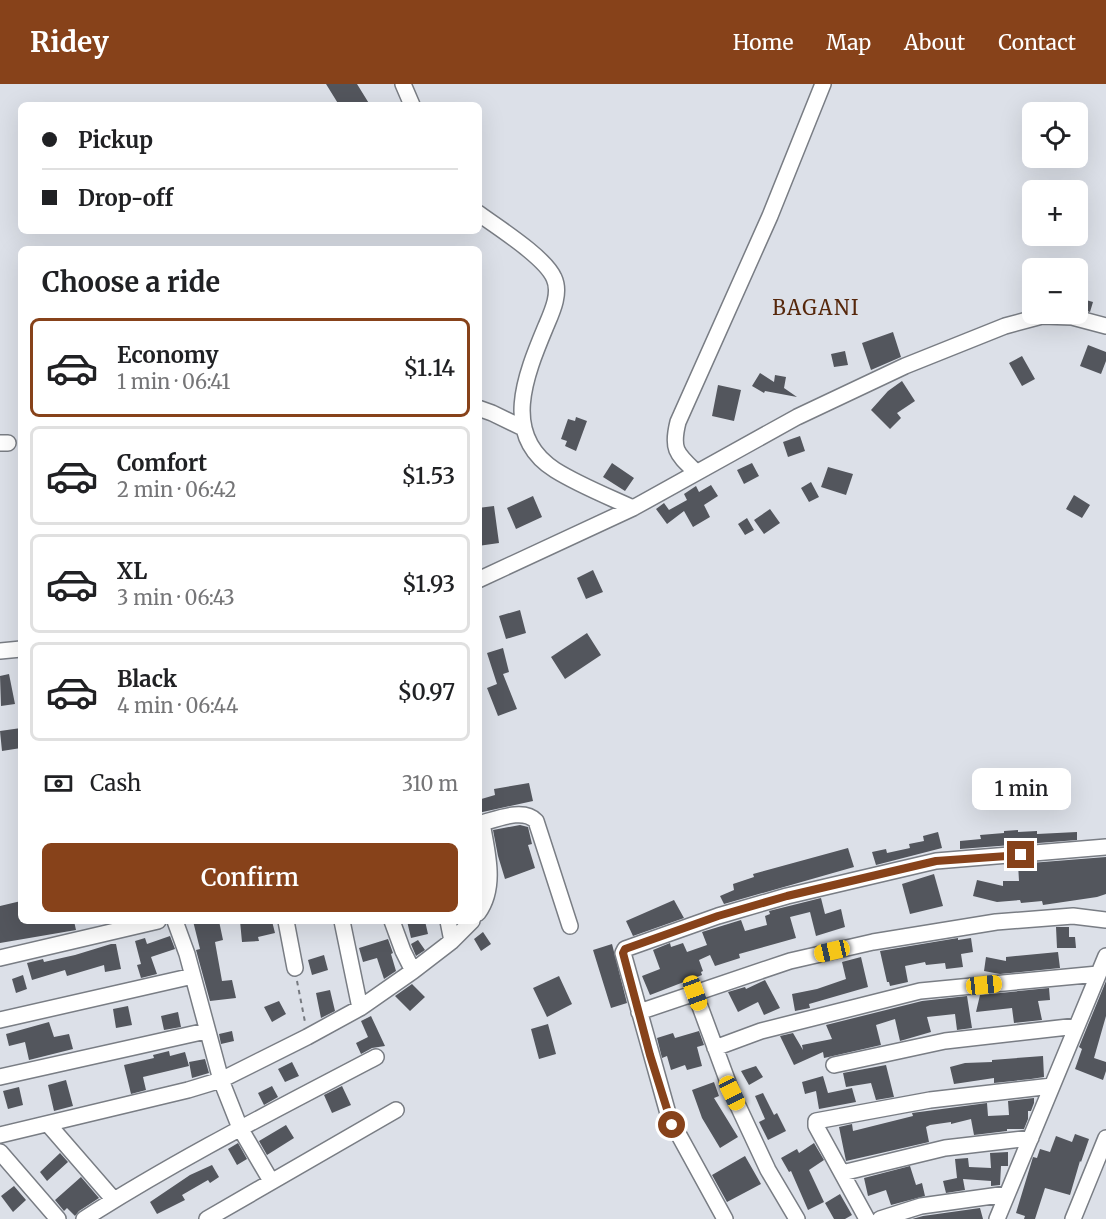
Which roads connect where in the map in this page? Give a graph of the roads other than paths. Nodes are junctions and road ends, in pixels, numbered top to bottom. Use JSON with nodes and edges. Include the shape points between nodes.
{"nodes":[{"id":1,"x":403,"y":84,"type":"edge"},
{"id":2,"x":823,"y":84,"type":"edge"},
{"id":3,"x":411,"y":102,"type":"edge"},
{"id":4,"x":482,"y":216,"type":"edge"},
{"id":5,"x":1106,"y":326,"type":"edge"},
{"id":6,"x":482,"y":410,"type":"edge"},
{"id":7,"x":523,"y":429,"type":"junction"},
{"id":8,"x":696,"y":472,"type":"junction"},
{"id":9,"x":633,"y":508,"type":"junction"},
{"id":10,"x":482,"y":578,"type":"edge"},
{"id":11,"x":18,"y":649,"type":"edge"},
{"id":12,"x":0,"y":651,"type":"edge"},
{"id":13,"x":482,"y":824,"type":"edge"},
{"id":14,"x":482,"y":834,"type":"edge"},
{"id":15,"x":1106,"y":847,"type":"edge"},
{"id":16,"x":482,"y":904,"type":"edge"},
{"id":17,"x":1106,"y":920,"type":"edge"},
{"id":18,"x":145,"y":924,"type":"edge"},
{"id":19,"x":176,"y":924,"type":"edge"},
{"id":20,"x":287,"y":924,"type":"edge"},
{"id":21,"x":343,"y":924,"type":"edge"},
{"id":22,"x":393,"y":924,"type":"edge"},
{"id":23,"x":449,"y":924,"type":"edge"},
{"id":24,"x":469,"y":924,"type":"edge"},
{"id":25,"x":570,"y":926,"type":"dead end"},
{"id":26,"x":452,"y":941,"type":"junction"},
{"id":27,"x":1106,"y":956,"type":"edge"},
{"id":28,"x":0,"y":958,"type":"edge"},
{"id":29,"x":295,"y":968,"type":"road end"},
{"id":30,"x":413,"y":971,"type":"junction"},
{"id":31,"x":1098,"y":974,"type":"junction"},
{"id":32,"x":193,"y":976,"type":"junction"},
{"id":33,"x":695,"y":993,"type":"junction"},
{"id":34,"x":360,"y":1008,"type":"junction"},
{"id":35,"x":639,"y":1012,"type":"junction"},
{"id":36,"x":0,"y":1020,"type":"edge"},
{"id":37,"x":1077,"y":1026,"type":"junction"},
{"id":38,"x":206,"y":1031,"type":"junction"},
{"id":39,"x":715,"y":1048,"type":"junction"},
{"id":40,"x":376,"y":1057,"type":"dead end"},
{"id":41,"x":834,"y":1065,"type":"dead end"},
{"id":42,"x":0,"y":1077,"type":"edge"},
{"id":43,"x":220,"y":1080,"type":"junction"},
{"id":44,"x":1052,"y":1086,"type":"junction"},
{"id":45,"x":396,"y":1110,"type":"dead end"},
{"id":46,"x":48,"y":1124,"type":"junction"},
{"id":47,"x":240,"y":1128,"type":"junction"},
{"id":48,"x":0,"y":1135,"type":"edge"},
{"id":49,"x":1031,"y":1138,"type":"junction"},
{"id":50,"x":1106,"y":1138,"type":"edge"},
{"id":51,"x":0,"y":1152,"type":"edge"},
{"id":52,"x":842,"y":1173,"type":"junction"},
{"id":53,"x":271,"y":1181,"type":"junction"},
{"id":54,"x":1007,"y":1194,"type":"junction"},
{"id":55,"x":114,"y":1200,"type":"junction"},
{"id":56,"x":58,"y":1219,"type":"edge"},
{"id":57,"x":84,"y":1219,"type":"edge"},
{"id":58,"x":207,"y":1219,"type":"edge"},
{"id":59,"x":725,"y":1219,"type":"edge"},
{"id":60,"x":797,"y":1219,"type":"edge"},
{"id":61,"x":867,"y":1219,"type":"edge"},
{"id":62,"x":880,"y":1219,"type":"edge"},
{"id":63,"x":997,"y":1219,"type":"edge"},
{"id":64,"x":1073,"y":1219,"type":"edge"}],
"edges":[{"from":1,"to":3,"type":"street"},
{"from":2,"to":8,"type":"street","via":[[770,216],[678,423],[676,452]]},
{"from":4,"to":7,"type":"street","via":[[537,257],[554,278],[555,304],[525,385]]},
{"from":5,"to":8,"type":"street","via":[[1072,317],[1042,316],[1005,326],[895,370]]},
{"from":6,"to":7,"type":"street"},
{"from":7,"to":9,"type":"street","via":[[539,458],[554,469]]},
{"from":8,"to":9,"type":"street"},
{"from":9,"to":10,"type":"street"},
{"from":11,"to":12,"type":"street"},
{"from":13,"to":25,"type":"street","via":[[520,814],[532,816]]},
{"from":14,"to":16,"type":"street","via":[[489,868],[488,890]]},
{"from":15,"to":35,"type":"street","via":[[936,861],[776,899],[626,947],[623,953]]},
{"from":17,"to":33,"type":"street","via":[[1073,916],[996,922],[873,942],[790,961]]},
{"from":18,"to":28,"type":"street"},
{"from":19,"to":32,"type":"street"},
{"from":20,"to":29,"type":"street"},
{"from":21,"to":34,"type":"street"},
{"from":22,"to":30,"type":"street"},
{"from":23,"to":26,"type":"street"},
{"from":24,"to":26,"type":"street"},
{"from":26,"to":30,"type":"street"},
{"from":27,"to":31,"type":"street"},
{"from":30,"to":34,"type":"street"},
{"from":31,"to":37,"type":"street"},
{"from":31,"to":39,"type":"street","via":[[920,992],[761,1031]]},
{"from":32,"to":36,"type":"street"},
{"from":32,"to":38,"type":"street"},
{"from":33,"to":35,"type":"street"},
{"from":33,"to":39,"type":"street"},
{"from":34,"to":43,"type":"street"},
{"from":35,"to":59,"type":"street","via":[[669,1117]]},
{"from":37,"to":41,"type":"street","via":[[945,1041]]},
{"from":37,"to":44,"type":"street"},
{"from":38,"to":42,"type":"street"},
{"from":38,"to":43,"type":"street"},
{"from":39,"to":60,"type":"street","via":[[768,1170]]},
{"from":40,"to":47,"type":"street"},
{"from":43,"to":46,"type":"street"},
{"from":43,"to":47,"type":"street"},
{"from":44,"to":49,"type":"street"},
{"from":44,"to":52,"type":"street","via":[[930,1100],[816,1121]]},
{"from":45,"to":53,"type":"street"},
{"from":46,"to":48,"type":"street"},
{"from":46,"to":55,"type":"street"},
{"from":47,"to":53,"type":"street"},
{"from":47,"to":55,"type":"street"},
{"from":49,"to":52,"type":"street","via":[[945,1148]]},
{"from":49,"to":54,"type":"street"},
{"from":50,"to":64,"type":"street"},
{"from":51,"to":56,"type":"street"},
{"from":52,"to":61,"type":"street"},
{"from":53,"to":58,"type":"street"},
{"from":54,"to":62,"type":"street","via":[[921,1206]]},
{"from":54,"to":63,"type":"street"},
{"from":55,"to":57,"type":"street"}]}
